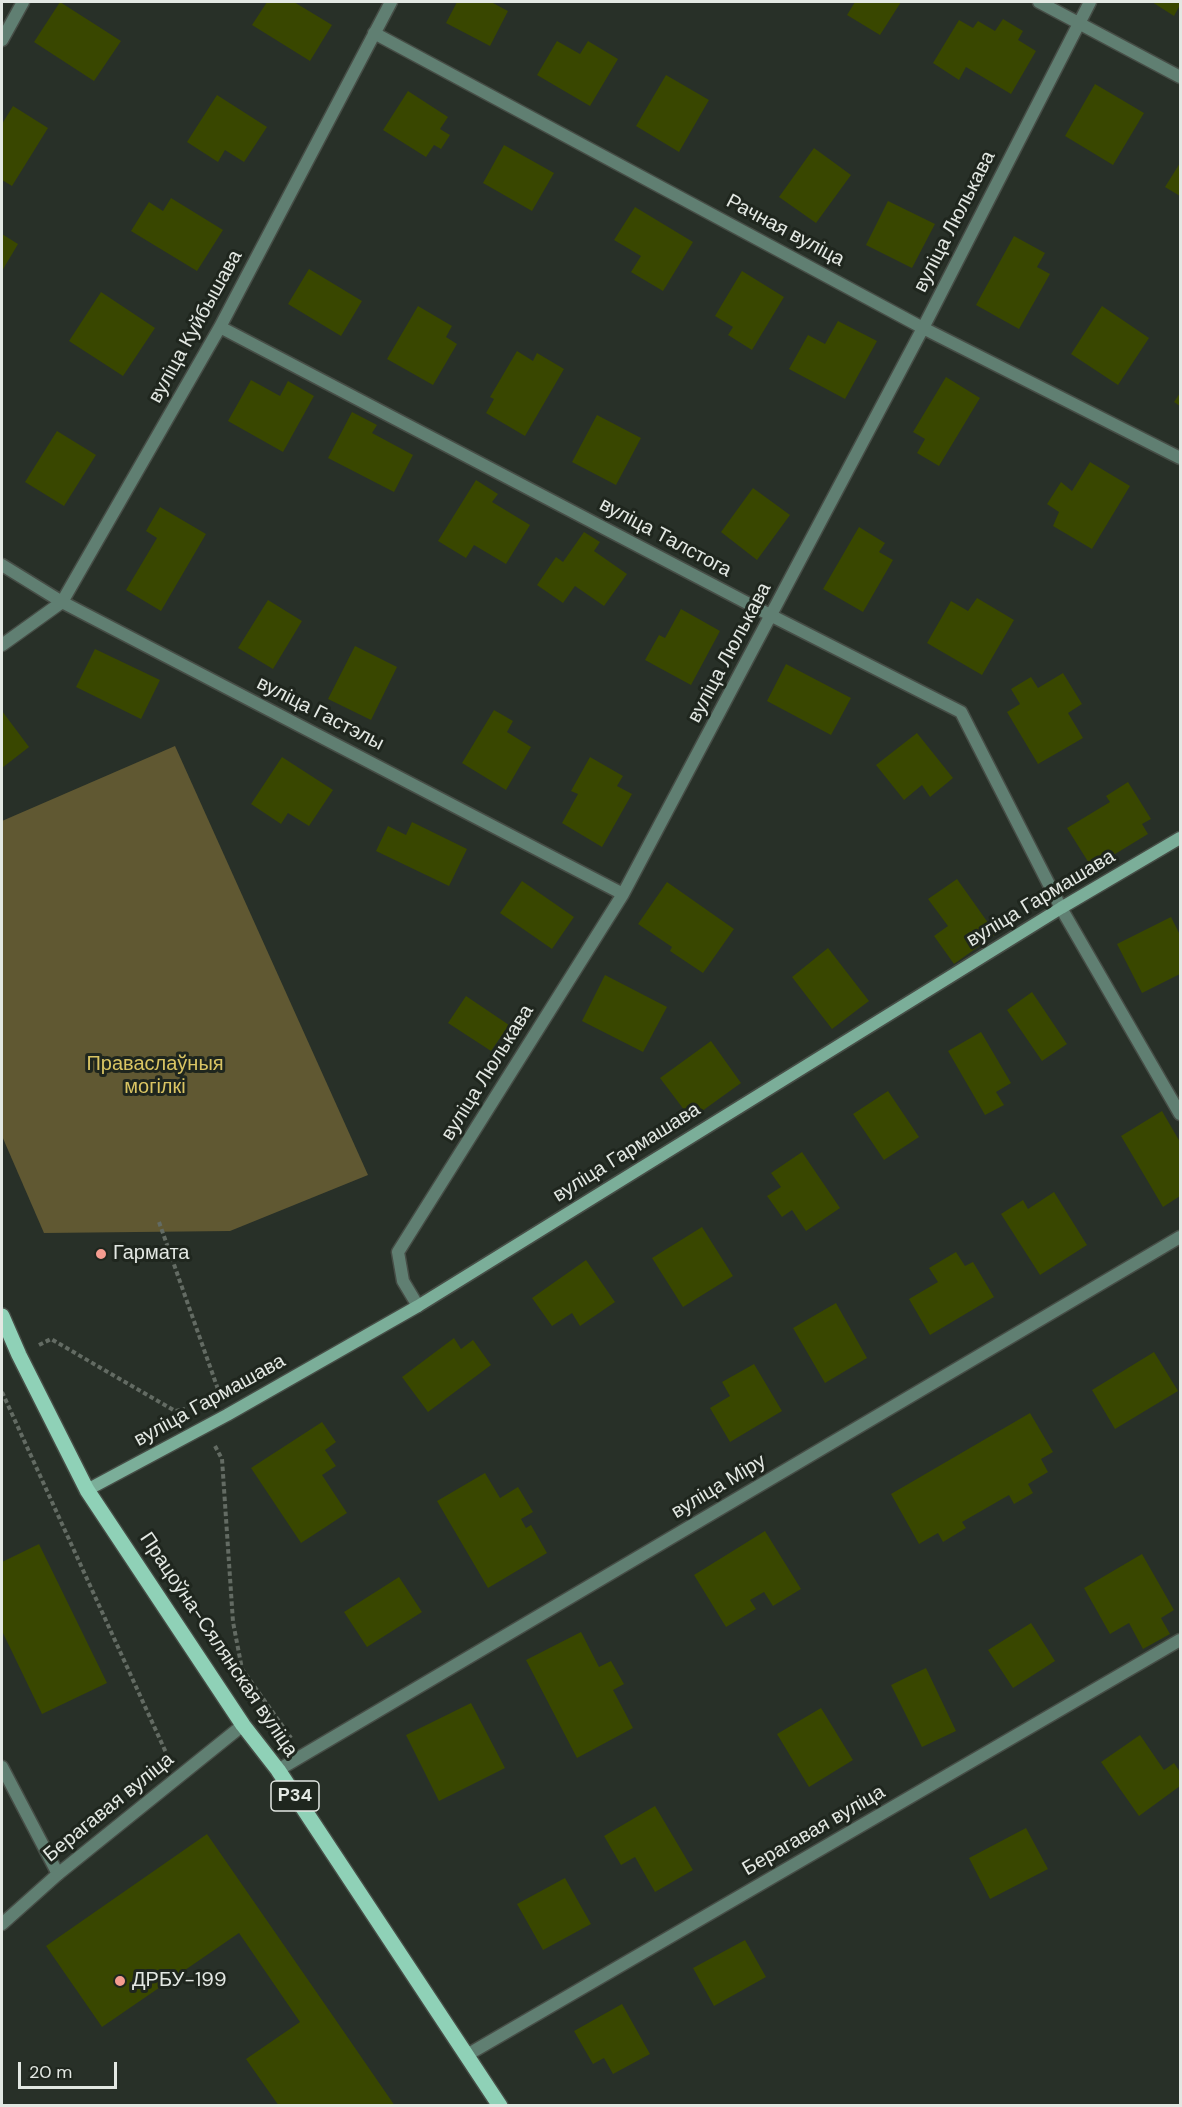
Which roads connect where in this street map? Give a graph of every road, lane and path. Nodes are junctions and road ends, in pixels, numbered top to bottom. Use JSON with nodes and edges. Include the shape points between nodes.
{"nodes":[{"id":1,"x":23,"y":2,"type":"edge"},
{"id":2,"x":391,"y":2,"type":"edge"},
{"id":3,"x":1039,"y":2,"type":"edge"},
{"id":4,"x":1090,"y":2,"type":"edge"},
{"id":5,"x":1078,"y":23,"type":"junction"},
{"id":6,"x":374,"y":33,"type":"junction"},
{"id":7,"x":2,"y":40,"type":"edge"},
{"id":8,"x":1180,"y":77,"type":"edge"},
{"id":9,"x":220,"y":327,"type":"junction"},
{"id":10,"x":923,"y":328,"type":"junction"},
{"id":11,"x":1180,"y":458,"type":"edge"},
{"id":12,"x":2,"y":565,"type":"edge"},
{"id":13,"x":62,"y":602,"type":"junction"},
{"id":14,"x":772,"y":616,"type":"junction"},
{"id":15,"x":2,"y":645,"type":"edge"},
{"id":16,"x":1180,"y":838,"type":"edge"},
{"id":17,"x":623,"y":894,"type":"junction"},
{"id":18,"x":1061,"y":908,"type":"junction"},
{"id":19,"x":1180,"y":1114,"type":"edge"},
{"id":20,"x":159,"y":1222,"type":"dead end"},
{"id":21,"x":1180,"y":1237,"type":"edge"},
{"id":22,"x":418,"y":1306,"type":"junction"},
{"id":23,"x":2,"y":1316,"type":"edge"},
{"id":24,"x":19,"y":1355,"type":"junction"},
{"id":25,"x":2,"y":1392,"type":"edge"},
{"id":26,"x":228,"y":1415,"type":"junction"},
{"id":27,"x":205,"y":1427,"type":"junction"},
{"id":28,"x":87,"y":1490,"type":"junction"},
{"id":29,"x":1180,"y":1640,"type":"edge"},
{"id":30,"x":243,"y":1725,"type":"junction"},
{"id":31,"x":303,"y":1756,"type":"junction"},
{"id":32,"x":2,"y":1767,"type":"edge"},
{"id":33,"x":278,"y":1770,"type":"junction"},
{"id":34,"x":178,"y":1777,"type":"junction"},
{"id":35,"x":58,"y":1874,"type":"junction"},
{"id":36,"x":2,"y":1924,"type":"edge"},
{"id":37,"x":467,"y":2055,"type":"junction"},
{"id":38,"x":500,"y":2106,"type":"edge"}],
"edges":[{"from":1,"to":7,"type":"street"},
{"from":2,"to":6,"type":"street","name":"вуліца Куйбышава"},
{"from":3,"to":5,"type":"street"},
{"from":4,"to":5,"type":"street","name":"вуліца Люлькава"},
{"from":5,"to":8,"type":"street"},
{"from":5,"to":10,"type":"street","name":"вуліца Люлькава"},
{"from":6,"to":9,"type":"street","name":"вуліца Куйбышава"},
{"from":6,"to":10,"type":"street","name":"Рачная вуліца"},
{"from":9,"to":13,"type":"street","name":"вуліца Куйбышава"},
{"from":9,"to":14,"type":"street","name":"вуліца Талстога"},
{"from":10,"to":11,"type":"street","name":"Рачная вуліца"},
{"from":10,"to":14,"type":"street","name":"вуліца Люлькава"},
{"from":12,"to":13,"type":"street","name":"вуліца Гастэлы"},
{"from":13,"to":15,"type":"street","name":"вуліца Куйбышава"},
{"from":13,"to":17,"type":"street","name":"вуліца Гастэлы"},
{"from":14,"to":17,"type":"street","name":"вуліца Люлькава"},
{"from":14,"to":18,"type":"street","name":"вуліца Талстога","via":[[961,712]]},
{"from":16,"to":18,"type":"main road","name":"вуліца Гармашава"},
{"from":17,"to":22,"type":"street","name":"вуліца Люлькава","via":[[398,1252],[403,1281]]},
{"from":18,"to":19,"type":"street","name":"вуліца Талстога"},
{"from":18,"to":22,"type":"main road","name":"вуліца Гармашава"},
{"from":20,"to":26,"type":"path"},
{"from":21,"to":31,"type":"street","name":"вуліца Міру"},
{"from":22,"to":26,"type":"main road","name":"вуліца Гармашава"},
{"from":23,"to":24,"type":"main road","name":"Працоўна-Сялянская вуліца","number":"Р34"},
{"from":24,"to":27,"type":"path","via":[[51,1339],[175,1411],[193,1408]]},
{"from":24,"to":28,"type":"main road","name":"Працоўна-Сялянская вуліца","number":"Р34"},
{"from":25,"to":34,"type":"path"},
{"from":26,"to":27,"type":"main road","name":"вуліца Гармашава"},
{"from":27,"to":28,"type":"main road","name":"вуліца Гармашава"},
{"from":27,"to":31,"type":"path","via":[[222,1459],[233,1622],[242,1669]]},
{"from":28,"to":30,"type":"main road","name":"Працоўна-Сялянская вуліца","number":"Р34"},
{"from":29,"to":37,"type":"street","name":"Берагавая вуліца"},
{"from":30,"to":33,"type":"main road","name":"Працоўна-Сялянская вуліца","number":"Р34"},
{"from":30,"to":34,"type":"street","name":"Берагавая вуліца"},
{"from":31,"to":33,"type":"street","name":"вуліца Міру"},
{"from":32,"to":35,"type":"street"},
{"from":33,"to":37,"type":"main road","name":"Працоўна-Сялянская вуліца","number":"Р34"},
{"from":34,"to":35,"type":"street","name":"Берагавая вуліца"},
{"from":35,"to":36,"type":"street","name":"Берагавая вуліца"},
{"from":37,"to":38,"type":"main road","name":"Працоўна-Сялянская вуліца","number":"Р34"}]}
